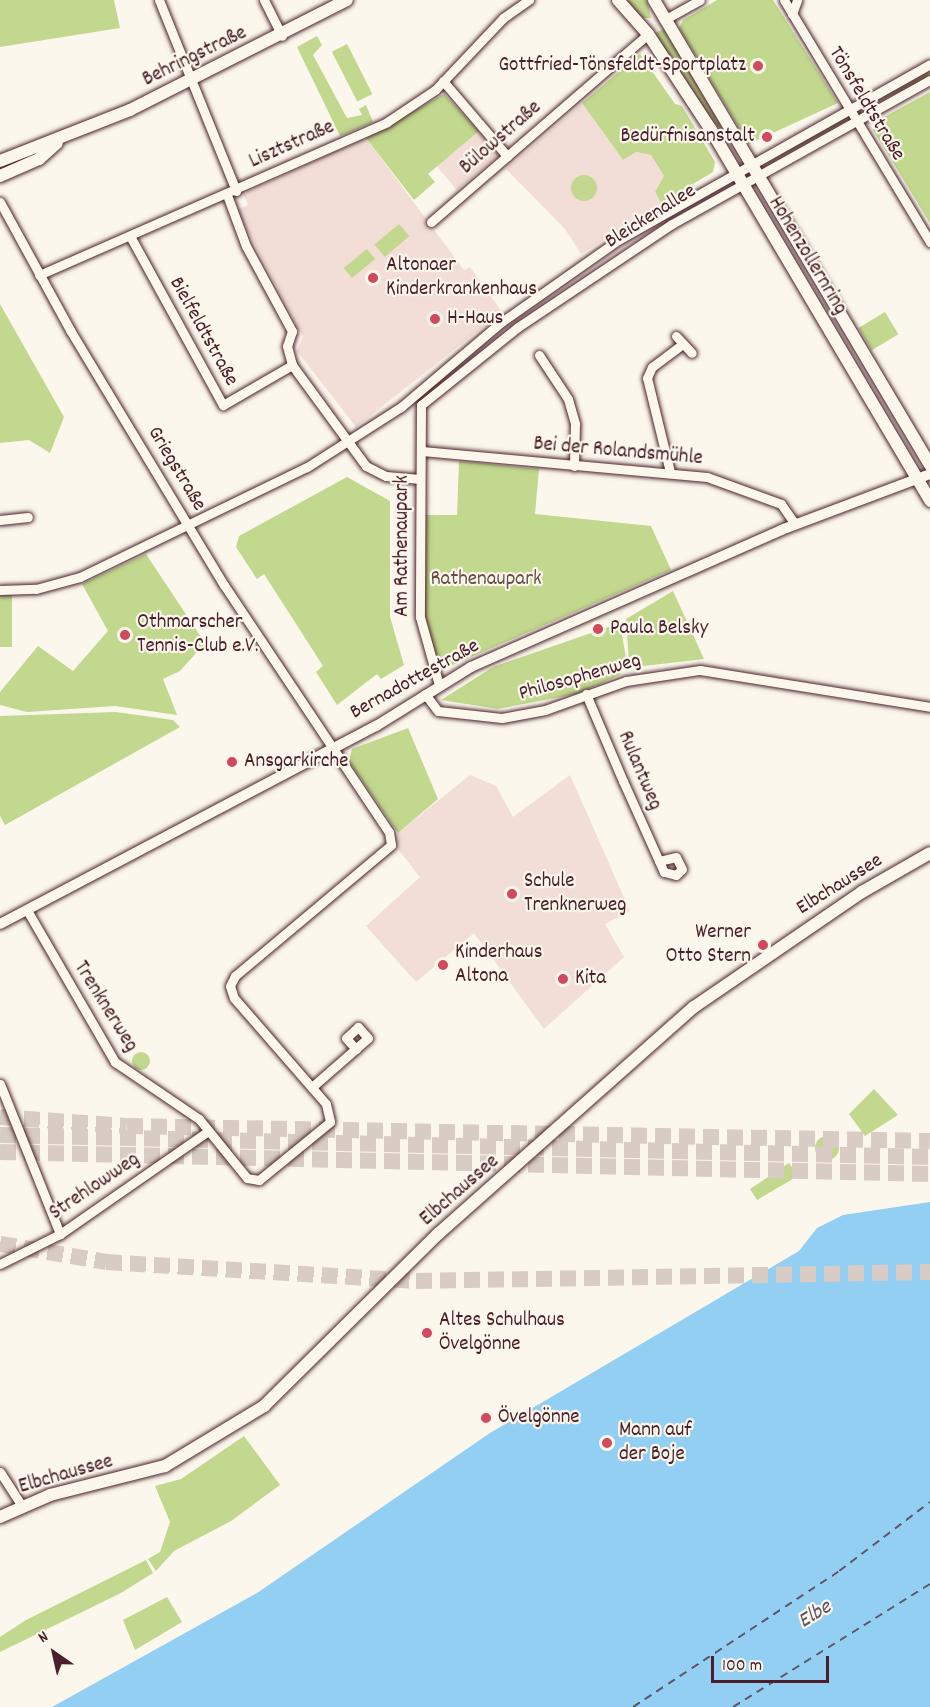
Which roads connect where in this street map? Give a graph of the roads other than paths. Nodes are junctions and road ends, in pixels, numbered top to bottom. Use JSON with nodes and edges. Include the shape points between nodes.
{"nodes":[{"id":1,"x":159,"y":0,"type":"edge"},
{"id":2,"x":264,"y":0,"type":"edge"},
{"id":3,"x":347,"y":0,"type":"edge"},
{"id":4,"x":529,"y":0,"type":"edge"},
{"id":5,"x":618,"y":0,"type":"edge"},
{"id":6,"x":654,"y":0,"type":"edge"},
{"id":7,"x":700,"y":0,"type":"edge"},
{"id":8,"x":784,"y":0,"type":"edge"},
{"id":9,"x":797,"y":0,"type":"edge"},
{"id":10,"x":792,"y":14,"type":"junction"},
{"id":11,"x":664,"y":21,"type":"junction"},
{"id":12,"x":648,"y":34,"type":"junction"},
{"id":13,"x":282,"y":36,"type":"junction"},
{"id":14,"x":930,"y":64,"type":"edge"},
{"id":15,"x":443,"y":81,"type":"junction"},
{"id":16,"x":930,"y":81,"type":"edge"},
{"id":17,"x":190,"y":82,"type":"junction"},
{"id":18,"x":848,"y":108,"type":"junction"},
{"id":19,"x":855,"y":120,"type":"junction"},
{"id":20,"x":58,"y":142,"type":"junction"},
{"id":21,"x":507,"y":156,"type":"junction"},
{"id":22,"x":0,"y":161,"type":"edge"},
{"id":23,"x":748,"y":163,"type":"junction"},
{"id":24,"x":732,"y":171,"type":"junction"},
{"id":25,"x":756,"y":174,"type":"junction"},
{"id":26,"x":0,"y":176,"type":"edge"},
{"id":27,"x":740,"y":183,"type":"junction"},
{"id":28,"x":231,"y":193,"type":"junction"},
{"id":29,"x":0,"y":202,"type":"edge"},
{"id":30,"x":431,"y":222,"type":"dead end"},
{"id":31,"x":130,"y":236,"type":"junction"},
{"id":32,"x":930,"y":242,"type":"edge"},
{"id":33,"x":39,"y":275,"type":"junction"},
{"id":34,"x":676,"y":336,"type":"dead end"},
{"id":35,"x":681,"y":345,"type":"junction"},
{"id":36,"x":692,"y":353,"type":"dead end"},
{"id":37,"x":539,"y":355,"type":"dead end"},
{"id":38,"x":292,"y":365,"type":"junction"},
{"id":39,"x":412,"y":397,"type":"junction"},
{"id":40,"x":421,"y":405,"type":"junction"},
{"id":41,"x":350,"y":441,"type":"junction"},
{"id":42,"x":422,"y":451,"type":"junction"},
{"id":43,"x":574,"y":465,"type":"junction"},
{"id":44,"x":930,"y":465,"type":"edge"},
{"id":45,"x":670,"y":472,"type":"junction"},
{"id":46,"x":930,"y":474,"type":"edge"},
{"id":47,"x":916,"y":478,"type":"junction"},
{"id":48,"x":420,"y":479,"type":"junction"},
{"id":49,"x":930,"y":501,"type":"edge"},
{"id":50,"x":28,"y":517,"type":"dead end"},
{"id":51,"x":0,"y":520,"type":"edge"},
{"id":52,"x":795,"y":524,"type":"junction"},
{"id":53,"x":189,"y":525,"type":"junction"},
{"id":54,"x":0,"y":590,"type":"edge"},
{"id":55,"x":439,"y":685,"type":"junction"},
{"id":56,"x":425,"y":694,"type":"junction"},
{"id":57,"x":586,"y":694,"type":"junction"},
{"id":58,"x":930,"y":708,"type":"edge"},
{"id":59,"x":333,"y":747,"type":"junction"},
{"id":60,"x":930,"y":853,"type":"edge"},
{"id":61,"x":659,"y":861,"type":"dead end"},
{"id":62,"x":27,"y":910,"type":"junction"},
{"id":63,"x":0,"y":924,"type":"edge"},
{"id":64,"x":356,"y":1049,"type":"dead end"},
{"id":65,"x":0,"y":1083,"type":"edge"},
{"id":66,"x":312,"y":1087,"type":"junction"},
{"id":67,"x":207,"y":1132,"type":"junction"},
{"id":68,"x":60,"y":1234,"type":"junction"},
{"id":69,"x":0,"y":1264,"type":"edge"},
{"id":70,"x":0,"y":1472,"type":"edge"},
{"id":71,"x":22,"y":1506,"type":"junction"},
{"id":72,"x":0,"y":1516,"type":"edge"}],
"edges":[{"from":1,"to":17,"type":"street"},
{"from":2,"to":13,"type":"street"},
{"from":3,"to":13,"type":"main road","name":"Behringstraße"},
{"from":4,"to":15,"type":"street","name":"Lisztstraße","via":[[503,18]]},
{"from":5,"to":12,"type":"main road","name":"Hohenzollernring"},
{"from":6,"to":11,"type":"main road","name":"Hohenzollernring"},
{"from":7,"to":11,"type":"street"},
{"from":8,"to":10,"type":"street","name":"Tönsfeldtstraße"},
{"from":9,"to":10,"type":"street"},
{"from":10,"to":18,"type":"street","name":"Tönsfeldtstraße"},
{"from":11,"to":12,"type":"main road"},
{"from":11,"to":23,"type":"main road","name":"Hohenzollernring"},
{"from":12,"to":21,"type":"street","name":"Bülowstraße"},
{"from":12,"to":24,"type":"main road","name":"Hohenzollernring"},
{"from":13,"to":17,"type":"main road","name":"Behringstraße"},
{"from":14,"to":18,"type":"street","name":"Bleickenallee"},
{"from":15,"to":21,"type":"street"},
{"from":15,"to":28,"type":"street","name":"Lisztstraße","via":[[387,122]]},
{"from":16,"to":19,"type":"street","name":"Bleickenallee"},
{"from":17,"to":20,"type":"main road","name":"Behringstraße"},
{"from":17,"to":28,"type":"street"},
{"from":18,"to":19,"type":"street","name":"Tönsfeldtstraße"},
{"from":18,"to":23,"type":"street","name":"Bleickenallee"},
{"from":19,"to":25,"type":"street","name":"Bleickenallee"},
{"from":19,"to":32,"type":"street","name":"Tönsfeldtstraße"},
{"from":20,"to":22,"type":"main road","name":"Behringstraße"},
{"from":20,"to":26,"type":"main road","name":"Behringstraße","via":[[39,159]]},
{"from":21,"to":30,"type":"street","name":"Bülowstraße"},
{"from":23,"to":24,"type":"street","name":"Bleickenallee"},
{"from":23,"to":25,"type":"main road","name":"Hohenzollernring"},
{"from":24,"to":27,"type":"main road","name":"Hohenzollernring"},
{"from":24,"to":39,"type":"street","name":"Bleickenallee","via":[[571,272]]},
{"from":25,"to":27,"type":"street","name":"Bleickenallee"},
{"from":25,"to":44,"type":"main road","name":"Hohenzollernring"},
{"from":27,"to":40,"type":"street","name":"Bleickenallee","via":[[580,284]]},
{"from":27,"to":47,"type":"main road","name":"Hohenzollernring"},
{"from":28,"to":31,"type":"street","name":"Lisztstraße"},
{"from":28,"to":38,"type":"street","via":[[246,246],[292,331],[287,346]]},
{"from":29,"to":33,"type":"street","name":"Griegstraße"},
{"from":31,"to":33,"type":"street","name":"Lisztstraße"},
{"from":31,"to":38,"type":"street","name":"Bielfeldtstraße","via":[[223,405]]},
{"from":33,"to":53,"type":"street","name":"Griegstraße"},
{"from":34,"to":35,"type":"street"},
{"from":35,"to":36,"type":"street"},
{"from":35,"to":45,"type":"street","via":[[652,367],[648,378]]},
{"from":37,"to":43,"type":"street","via":[[570,406]]},
{"from":38,"to":41,"type":"street"},
{"from":39,"to":40,"type":"street"},
{"from":39,"to":41,"type":"street","name":"Bleickenallee"},
{"from":40,"to":42,"type":"street","name":"Am Rathenaupark"},
{"from":41,"to":48,"type":"street","via":[[372,470]]},
{"from":41,"to":53,"type":"street","name":"Bleickenallee","via":[[263,491]]},
{"from":42,"to":43,"type":"street","name":"Bei der Rolandsmühle"},
{"from":42,"to":48,"type":"street","name":"Am Rathenaupark"},
{"from":43,"to":45,"type":"street","name":"Bei der Rolandsmühle"},
{"from":45,"to":52,"type":"street","name":"Bei der Rolandsmühle","via":[[745,489],[781,504]]},
{"from":46,"to":47,"type":"street","name":"Bernadottestraße"},
{"from":47,"to":49,"type":"main road","name":"Hohenzollernring"},
{"from":47,"to":52,"type":"street","name":"Bernadottestraße"},
{"from":48,"to":55,"type":"street","name":"Am Rathenaupark","via":[[420,617]]},
{"from":50,"to":51,"type":"street"},
{"from":52,"to":55,"type":"street","name":"Bernadottestraße"},
{"from":53,"to":54,"type":"street","name":"Bleickenallee","via":[[80,577],[36,589]]},
{"from":53,"to":59,"type":"street","name":"Griegstraße"},
{"from":55,"to":56,"type":"street","name":"Bernadottestraße"},
{"from":56,"to":57,"type":"street","name":"Philosophenweg","via":[[438,711],[502,718]]},
{"from":56,"to":59,"type":"street","name":"Bernadottestraße"},
{"from":57,"to":58,"type":"street","name":"Philosophenweg","via":[[626,681],[700,670]]},
{"from":57,"to":61,"type":"street","name":"Rulantweg"},
{"from":59,"to":62,"type":"street","name":"Bernadottestraße"},
{"from":59,"to":66,"type":"street","name":"Trenknerweg","via":[[389,832],[391,845],[230,986],[234,998]]},
{"from":60,"to":71,"type":"main road","name":"Elbchaussee","via":[[854,897],[694,1006],[438,1234],[264,1406],[165,1466]]},
{"from":62,"to":63,"type":"street","name":"Bernadottestraße"},
{"from":62,"to":67,"type":"street","name":"Trenknerweg","via":[[116,1062],[199,1119]]},
{"from":64,"to":66,"type":"street"},
{"from":65,"to":68,"type":"street"},
{"from":66,"to":67,"type":"street","name":"Trenknerweg","via":[[331,1112],[330,1122],[259,1180],[244,1176]]},
{"from":67,"to":68,"type":"street","name":"Strehlowweg"},
{"from":68,"to":69,"type":"street","name":"Strehlowweg"},
{"from":70,"to":71,"type":"street"},
{"from":71,"to":72,"type":"main road","name":"Elbchaussee"}]}
